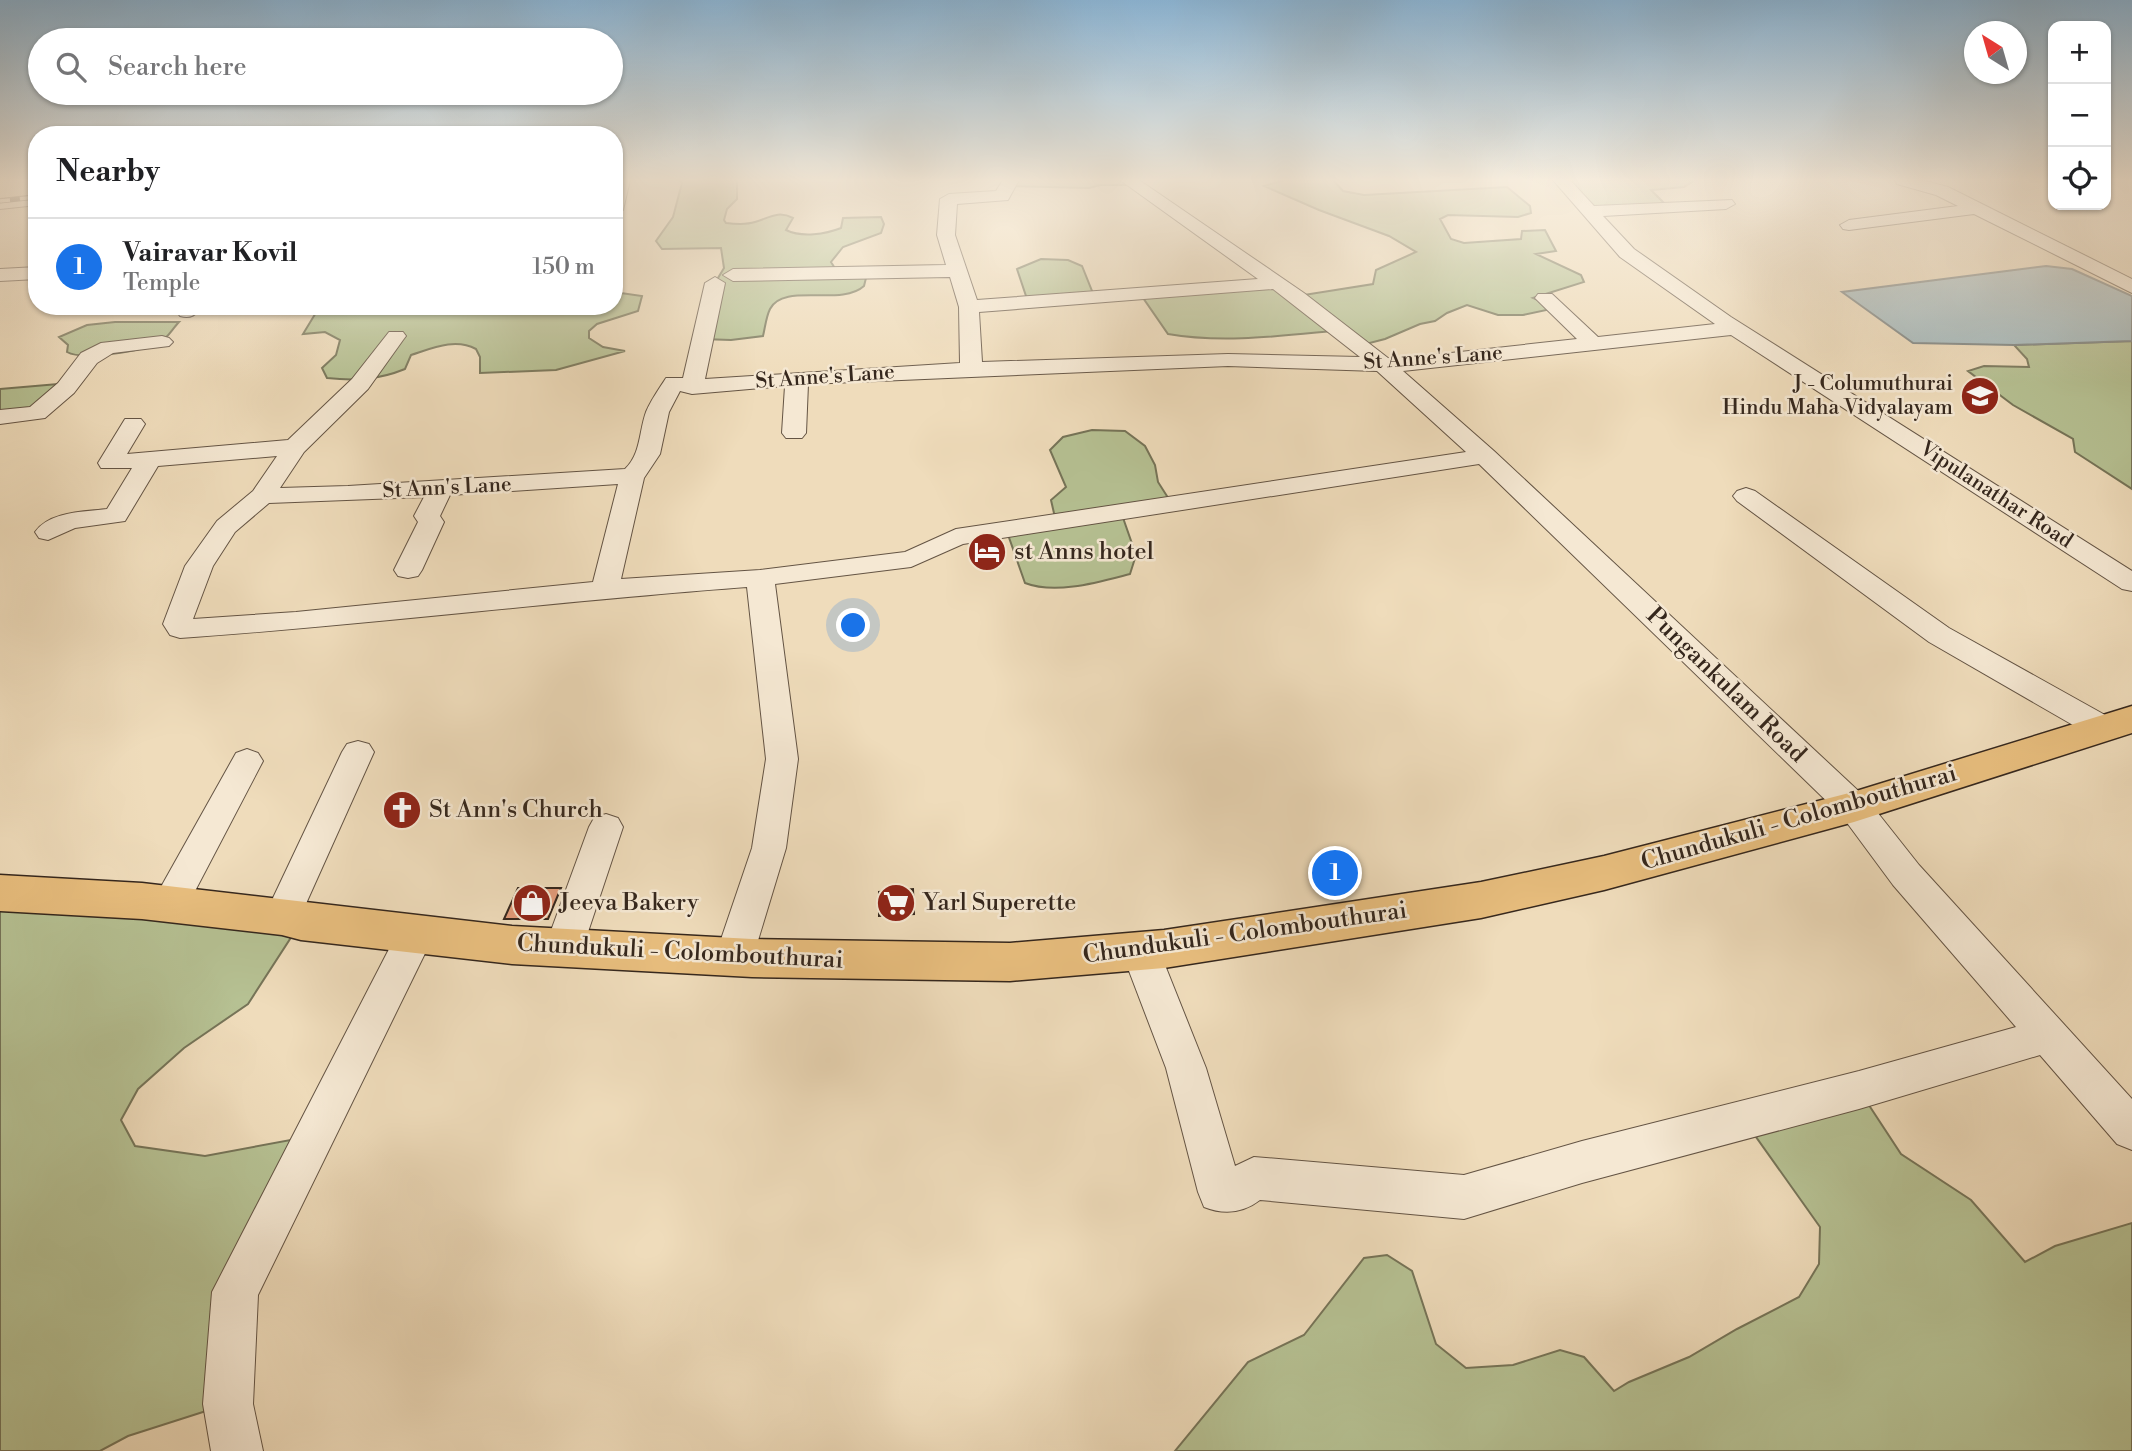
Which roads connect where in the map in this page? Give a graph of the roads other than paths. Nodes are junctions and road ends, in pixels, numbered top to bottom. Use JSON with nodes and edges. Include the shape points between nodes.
{"nodes":[{"id":1,"x":950,"y":248,"type":"edge"},
{"id":2,"x":1226,"y":248,"type":"edge"},
{"id":3,"x":1622,"y":248,"type":"edge"},
{"id":4,"x":2055,"y":248,"type":"edge"},
{"id":5,"x":958,"y":271,"type":"junction"},
{"id":6,"x":28,"y":273,"type":"edge"},
{"id":7,"x":0,"y":275,"type":"edge"},
{"id":8,"x":1277,"y":283,"type":"junction"},
{"id":9,"x":2132,"y":288,"type":"edge"},
{"id":10,"x":1545,"y":298,"type":"dead end"},
{"id":11,"x":969,"y":307,"type":"junction"},
{"id":12,"x":1737,"y":328,"type":"junction"},
{"id":13,"x":396,"y":336,"type":"dead end"},
{"id":14,"x":162,"y":342,"type":"dead end"},
{"id":15,"x":1594,"y":344,"type":"junction"},
{"id":16,"x":1383,"y":365,"type":"junction"},
{"id":17,"x":971,"y":369,"type":"junction"},
{"id":18,"x":797,"y":378,"type":"junction"},
{"id":19,"x":692,"y":387,"type":"junction"},
{"id":20,"x":0,"y":417,"type":"edge"},
{"id":21,"x":133,"y":424,"type":"dead end"},
{"id":22,"x":794,"y":433,"type":"dead end"},
{"id":23,"x":295,"y":447,"type":"junction"},
{"id":24,"x":1485,"y":456,"type":"junction"},
{"id":25,"x":149,"y":460,"type":"junction"},
{"id":26,"x":632,"y":477,"type":"junction"},
{"id":27,"x":440,"y":489,"type":"junction"},
{"id":28,"x":262,"y":495,"type":"junction"},
{"id":29,"x":1746,"y":496,"type":"dead end"},
{"id":30,"x":48,"y":532,"type":"dead end"},
{"id":31,"x":408,"y":570,"type":"dead end"},
{"id":32,"x":760,"y":578,"type":"junction"},
{"id":33,"x":2132,"y":583,"type":"edge"},
{"id":34,"x":605,"y":589,"type":"junction"},
{"id":35,"x":2118,"y":723,"type":"edge"},
{"id":36,"x":358,"y":752,"type":"dead end"},
{"id":37,"x":247,"y":761,"type":"dead end"},
{"id":38,"x":1854,"y":807,"type":"junction"},
{"id":39,"x":606,"y":827,"type":"dead end"},
{"id":40,"x":0,"y":893,"type":"edge"},
{"id":41,"x":170,"y":904,"type":"junction"},
{"id":42,"x":282,"y":918,"type":"junction"},
{"id":43,"x":416,"y":933,"type":"junction"},
{"id":44,"x":565,"y":947,"type":"junction"},
{"id":45,"x":1140,"y":950,"type":"junction"},
{"id":46,"x":734,"y":957,"type":"junction"},
{"id":47,"x":2049,"y":1035,"type":"junction"},
{"id":48,"x":2132,"y":1130,"type":"edge"},
{"id":49,"x":237,"y":1451,"type":"edge"}],
"edges":[{"from":1,"to":5,"type":"street"},
{"from":2,"to":8,"type":"street","name":"Pungankulam Road"},
{"from":3,"to":12,"type":"street","name":"Vipulanathar Road"},
{"from":4,"to":9,"type":"street"},
{"from":5,"to":11,"type":"street"},
{"from":5,"to":19,"type":"street","via":[[724,279]]},
{"from":6,"to":7,"type":"street"},
{"from":8,"to":11,"type":"street"},
{"from":8,"to":16,"type":"street","name":"Pungankulam Road"},
{"from":10,"to":15,"type":"street"},
{"from":11,"to":17,"type":"street"},
{"from":12,"to":15,"type":"street","name":"St Anne's Lane"},
{"from":12,"to":33,"type":"street","name":"Vipulanathar Road"},
{"from":13,"to":23,"type":"street","via":[[360,384]]},
{"from":14,"to":20,"type":"street","via":[[108,347],[89,358],[66,388],[37,413]]},
{"from":15,"to":16,"type":"street","name":"St Anne's Lane"},
{"from":16,"to":17,"type":"street","name":"St Anne's Lane","via":[[1228,360]]},
{"from":16,"to":24,"type":"street","name":"Pungankulam Road"},
{"from":17,"to":18,"type":"street","name":"St Anne's Lane"},
{"from":18,"to":19,"type":"street","name":"St Anne's Lane"},
{"from":18,"to":22,"type":"street"},
{"from":19,"to":26,"type":"street","name":"St Anne's Lane","via":[[674,383],[657,413],[649,454]]},
{"from":21,"to":25,"type":"street","via":[[110,463]]},
{"from":23,"to":25,"type":"street"},
{"from":23,"to":28,"type":"street"},
{"from":24,"to":32,"type":"street","via":[[956,537],[911,559]]},
{"from":24,"to":38,"type":"street","name":"Pungankulam Road"},
{"from":25,"to":30,"type":"street","via":[[116,516],[69,522]]},
{"from":26,"to":27,"type":"street","name":"St Ann's Lane"},
{"from":26,"to":34,"type":"street","name":"St Anne's Lane"},
{"from":27,"to":28,"type":"street","name":"St Ann's Lane"},
{"from":27,"to":31,"type":"street","via":[[428,516],[431,522]]},
{"from":28,"to":34,"type":"street","via":[[226,527],[199,566],[177,625],[180,629]]},
{"from":29,"to":35,"type":"street","via":[[1940,635]]},
{"from":32,"to":34,"type":"street"},
{"from":32,"to":46,"type":"street","via":[[782,759],[769,848]]},
{"from":35,"to":38,"type":"main road","name":"Chundukuli - Colombouthurai"},
{"from":36,"to":42,"type":"street"},
{"from":37,"to":41,"type":"street"},
{"from":38,"to":45,"type":"main road","name":"Chundukuli - Colombouthurai","via":[[1604,873],[1481,900]]},
{"from":38,"to":47,"type":"street","name":"Pungankulam Road","via":[[1906,875]]},
{"from":39,"to":44,"type":"street"},
{"from":40,"to":41,"type":"main road","name":"Chundukuli - Colombouthurai"},
{"from":41,"to":42,"type":"main road","name":"Chundukuli - Colombouthurai"},
{"from":42,"to":43,"type":"main road","name":"Chundukuli - Colombouthurai"},
{"from":43,"to":44,"type":"main road","name":"Chundukuli - Colombouthurai"},
{"from":43,"to":49,"type":"street","via":[[235,1292],[228,1404]]},
{"from":44,"to":46,"type":"main road","name":"Chundukuli - Colombouthurai"},
{"from":45,"to":46,"type":"main road","name":"Chundukuli - Colombouthurai","via":[[1010,962]]},
{"from":45,"to":47,"type":"street","via":[[1186,1068],[1220,1192],[1239,1189],[1254,1178],[1464,1197]]},
{"from":47,"to":48,"type":"street","name":"Pungankulam Road"}]}
